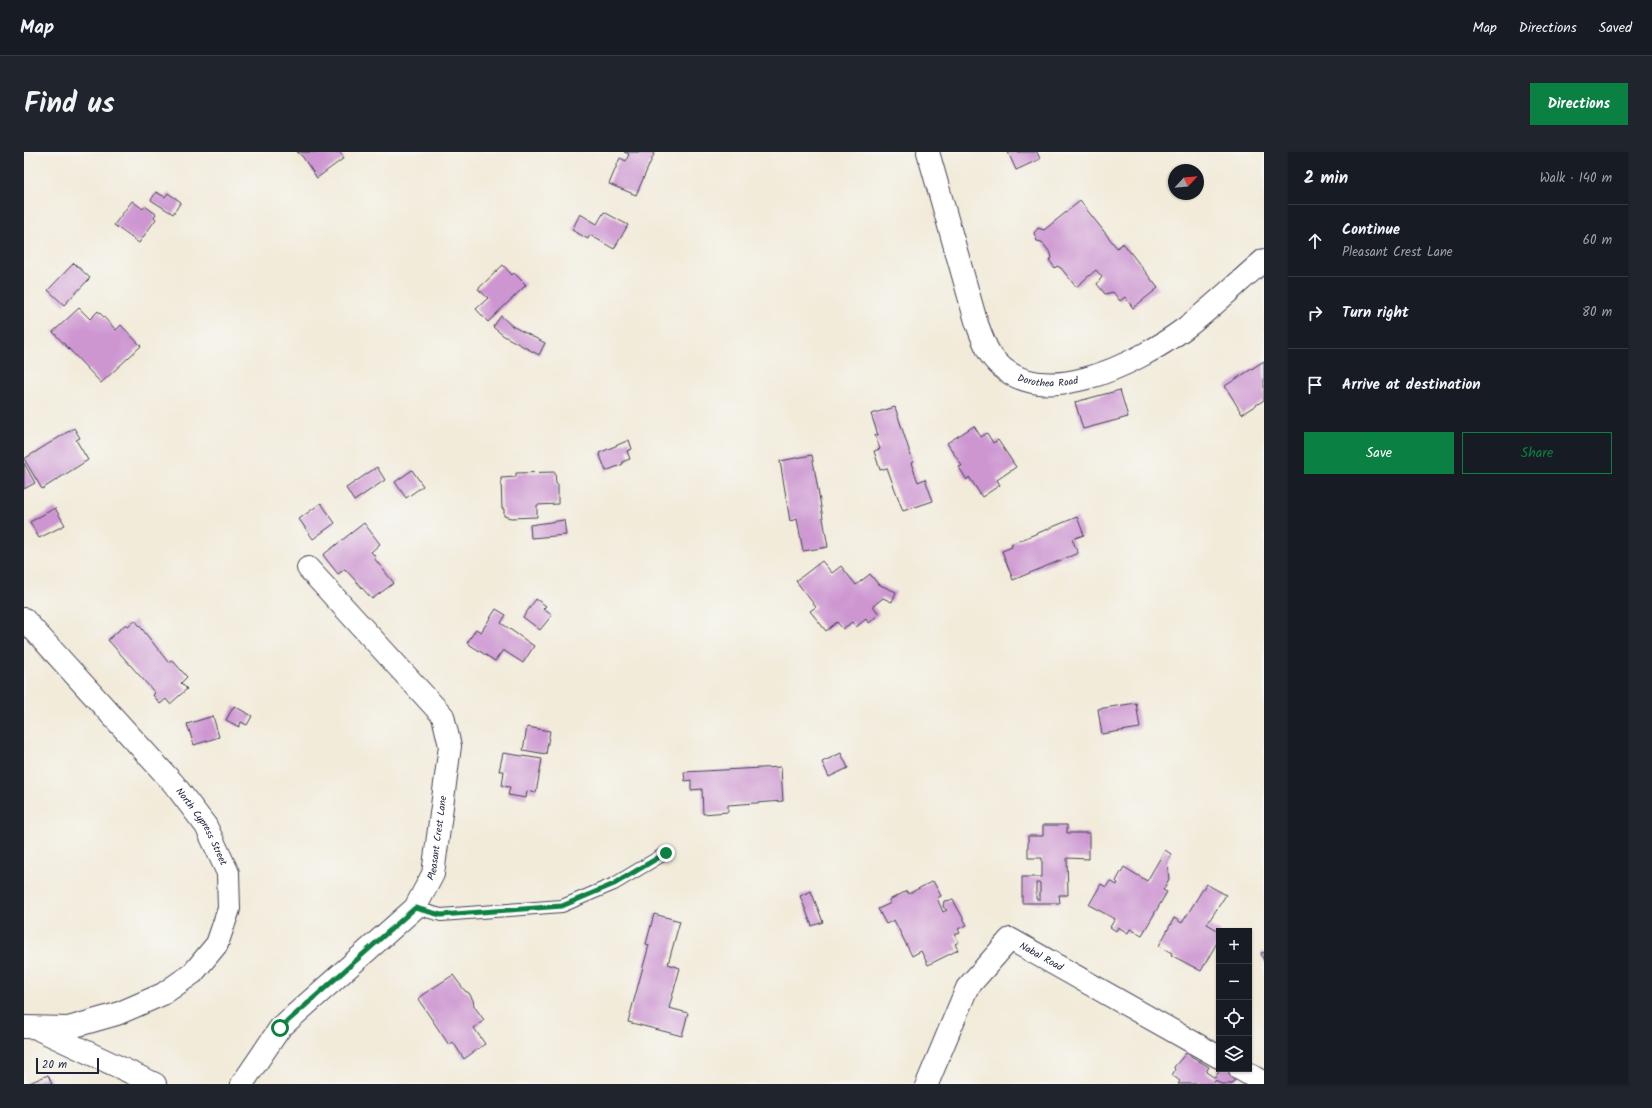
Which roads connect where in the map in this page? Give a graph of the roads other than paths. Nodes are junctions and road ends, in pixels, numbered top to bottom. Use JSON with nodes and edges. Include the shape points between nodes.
{"nodes":[{"id":1,"x":928,"y":152,"type":"edge"},
{"id":2,"x":1264,"y":260,"type":"edge"},
{"id":3,"x":308,"y":568,"type":"dead end"},
{"id":4,"x":24,"y":619,"type":"edge"},
{"id":5,"x":666,"y":853,"type":"dead end"},
{"id":6,"x":415,"y":908,"type":"junction"},
{"id":7,"x":30,"y":1028,"type":"edge"},
{"id":8,"x":1216,"y":1055,"type":"edge"},
{"id":9,"x":1245,"y":1072,"type":"edge"},
{"id":10,"x":1264,"y":1083,"type":"edge"},
{"id":11,"x":155,"y":1084,"type":"edge"},
{"id":12,"x":242,"y":1084,"type":"edge"},
{"id":13,"x":928,"y":1084,"type":"edge"}],
"edges":[{"from":1,"to":2,"type":"street","name":"Dorothea Road","via":[[982,339],[1000,366],[1029,382],[1069,382],[1092,377],[1132,361],[1185,328]]},
{"from":3,"to":6,"type":"street","name":"Pleasant Crest Lane","via":[[443,716],[450,746],[433,874]]},
{"from":4,"to":7,"type":"street","name":"North Cypress Street","via":[[174,784],[206,826],[228,873],[229,908],[217,944],[193,972],[163,994],[117,1014],[68,1028]]},
{"from":5,"to":6,"type":"lane","via":[[614,884],[562,906],[441,915]]},
{"from":6,"to":12,"type":"street","name":"Pleasant Crest Lane","via":[[280,1028]]},
{"from":7,"to":11,"type":"street"},
{"from":8,"to":13,"type":"street","name":"Nabal Road","via":[[1010,939],[967,988]]},
{"from":9,"to":10,"type":"street"}]}
